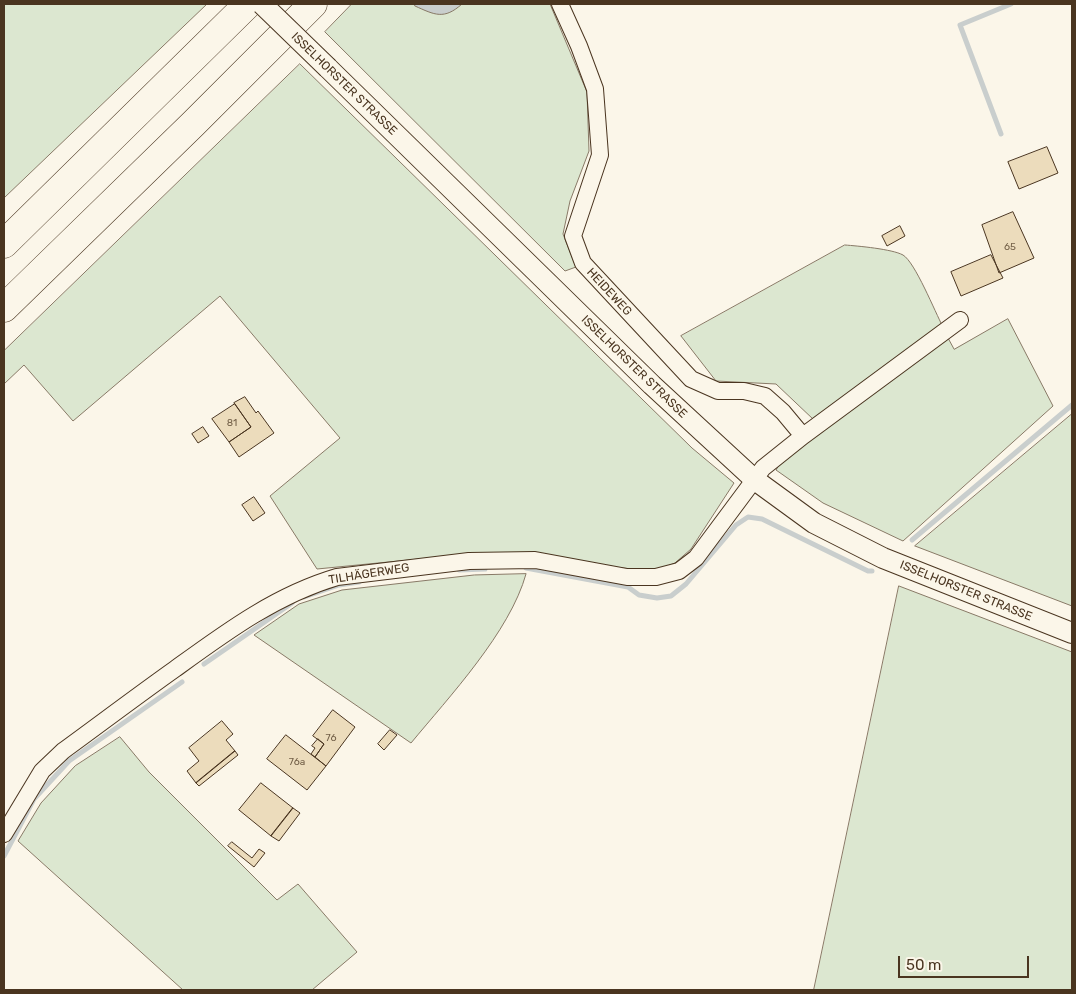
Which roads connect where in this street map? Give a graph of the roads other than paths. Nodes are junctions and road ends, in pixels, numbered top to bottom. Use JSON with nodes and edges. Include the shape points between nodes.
{"nodes":[{"id":1,"x":248,"y":4,"type":"edge"},
{"id":2,"x":262,"y":4,"type":"edge"},
{"id":3,"x":313,"y":4,"type":"edge"},
{"id":4,"x":560,"y":4,"type":"edge"},
{"id":5,"x":4,"y":244,"type":"edge"},
{"id":6,"x":4,"y":308,"type":"edge"},
{"id":7,"x":960,"y":320,"type":"dead end"},
{"id":8,"x":803,"y":436,"type":"junction"},
{"id":9,"x":754,"y":480,"type":"junction"},
{"id":10,"x":1072,"y":633,"type":"edge"},
{"id":11,"x":4,"y":834,"type":"edge"}],
"edges":[{"from":1,"to":5,"type":"highway"},
{"from":2,"to":9,"type":"street","name":"ISSELHORSTER STRASSE","bridge":true,"via":[[698,431]]},
{"from":3,"to":6,"type":"highway"},
{"from":4,"to":8,"type":"street","name":"HEIDEWEG","via":[[595,89],[600,155],[573,236],[583,263],[691,379],[718,391],[744,391],[765,396]]},
{"from":7,"to":8,"type":"street"},
{"from":8,"to":9,"type":"street","via":[[763,468]]},
{"from":9,"to":10,"type":"street","name":"ISSELHORSTER STRASSE","via":[[814,523],[883,558]]},
{"from":9,"to":11,"type":"street","name":"TILHÄGERWEG","via":[[696,558],[679,571],[628,577],[536,560],[469,561],[337,577],[293,592],[242,621],[63,751],[42,771]]}]}
